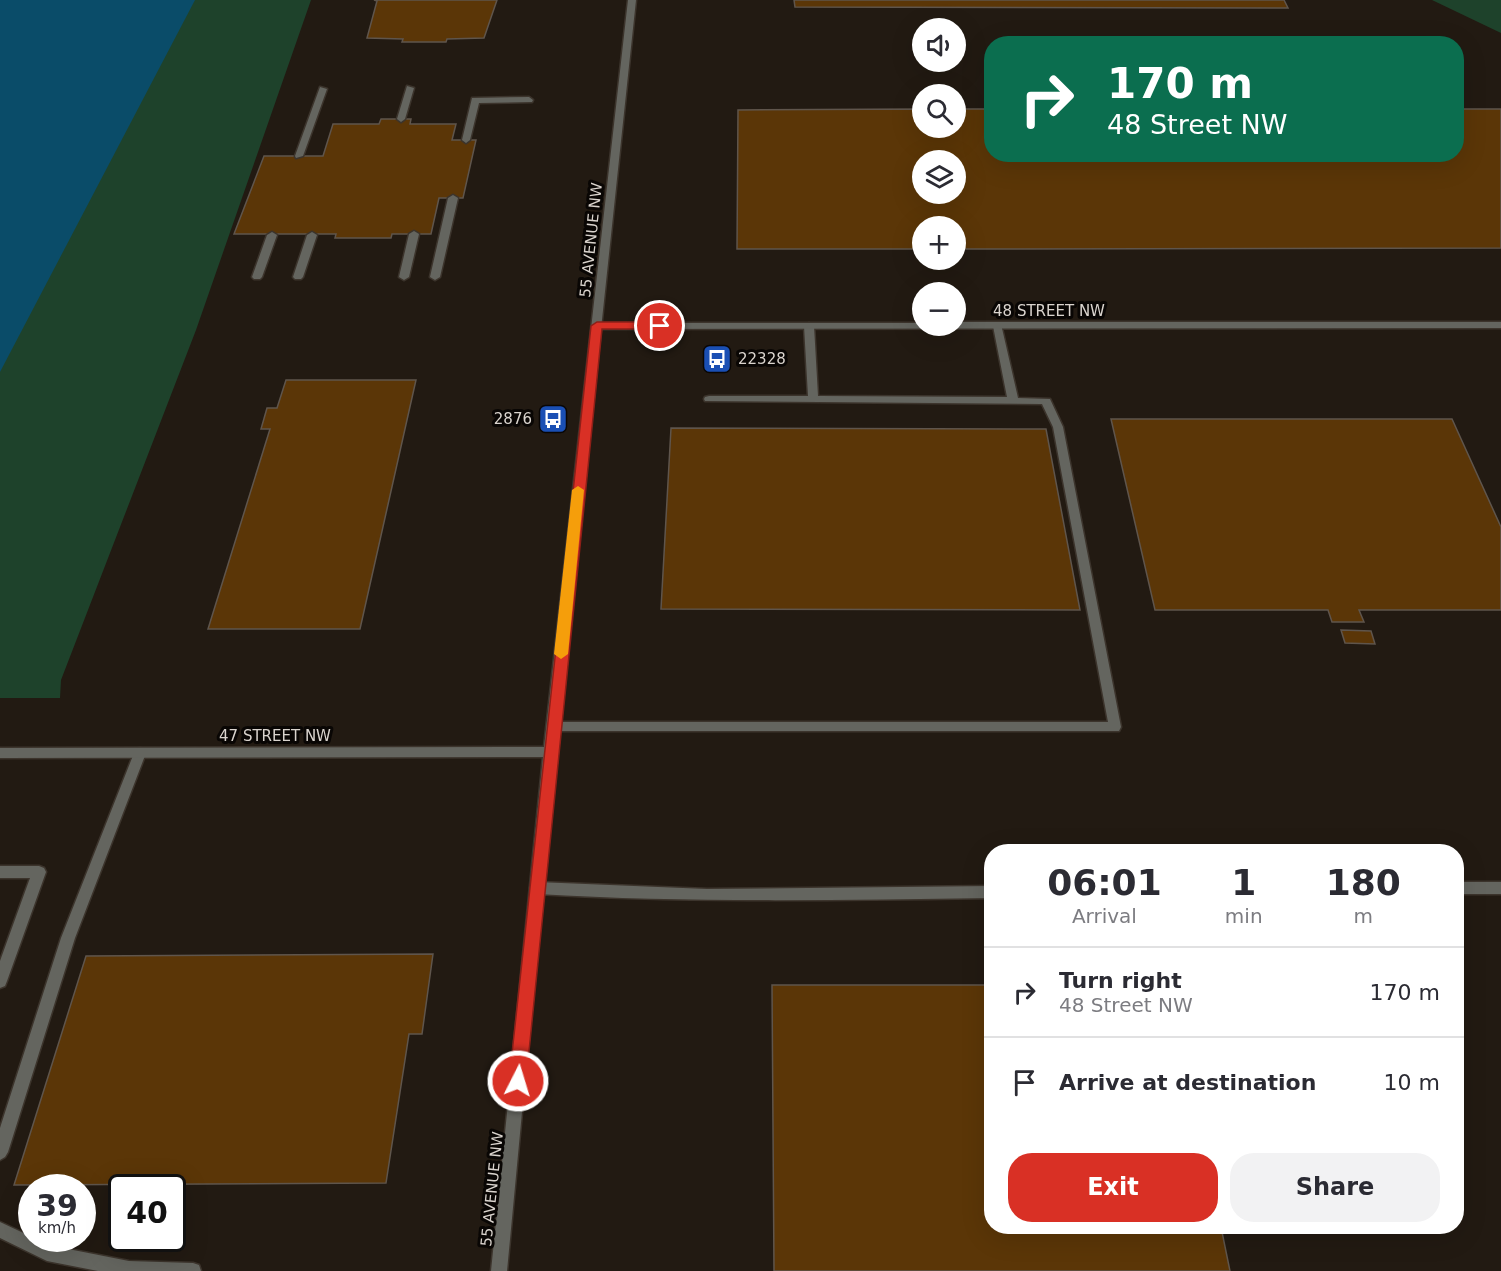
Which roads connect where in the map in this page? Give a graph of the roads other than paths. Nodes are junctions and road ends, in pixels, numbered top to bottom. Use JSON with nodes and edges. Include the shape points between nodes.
{"nodes":[{"id":1,"x":632,"y":0,"type":"edge"},
{"id":2,"x":410,"y":88,"type":"dead end"},
{"id":3,"x":323,"y":89,"type":"dead end"},
{"id":4,"x":529,"y":100,"type":"dead end"},
{"id":5,"x":401,"y":119,"type":"dead end"},
{"id":6,"x":466,"y":140,"type":"dead end"},
{"id":7,"x":299,"y":156,"type":"dead end"},
{"id":8,"x":453,"y":198,"type":"dead end"},
{"id":9,"x":272,"y":234,"type":"dead end"},
{"id":10,"x":312,"y":234,"type":"dead end"},
{"id":11,"x":414,"y":234,"type":"dead end"},
{"id":12,"x":257,"y":277,"type":"dead end"},
{"id":13,"x":298,"y":277,"type":"dead end"},
{"id":14,"x":404,"y":277,"type":"dead end"},
{"id":15,"x":435,"y":277,"type":"dead end"},
{"id":16,"x":1501,"y":325,"type":"edge"},
{"id":17,"x":597,"y":326,"type":"junction"},
{"id":18,"x":809,"y":326,"type":"junction"},
{"id":19,"x":998,"y":326,"type":"junction"},
{"id":20,"x":709,"y":399,"type":"dead end"},
{"id":21,"x":813,"y":399,"type":"junction"},
{"id":22,"x":1013,"y":401,"type":"junction"},
{"id":23,"x":553,"y":727,"type":"junction"},
{"id":24,"x":550,"y":752,"type":"junction"},
{"id":25,"x":0,"y":753,"type":"edge"},
{"id":26,"x":140,"y":753,"type":"junction"},
{"id":27,"x":0,"y":872,"type":"edge"},
{"id":28,"x":537,"y":888,"type":"junction"},
{"id":29,"x":1464,"y":888,"type":"edge"},
{"id":30,"x":1501,"y":888,"type":"edge"},
{"id":31,"x":984,"y":892,"type":"edge"},
{"id":32,"x":0,"y":981,"type":"edge"},
{"id":33,"x":0,"y":1152,"type":"edge"},
{"id":34,"x":0,"y":1230,"type":"edge"},
{"id":35,"x":193,"y":1271,"type":"edge"},
{"id":36,"x":500,"y":1271,"type":"edge"}],
"edges":[{"from":1,"to":17,"type":"street","name":"55 AVENUE NW"},
{"from":2,"to":5,"type":"street"},
{"from":3,"to":7,"type":"street"},
{"from":4,"to":6,"type":"street","via":[[475,100]]},
{"from":8,"to":15,"type":"street"},
{"from":9,"to":12,"type":"street"},
{"from":10,"to":13,"type":"street"},
{"from":11,"to":14,"type":"street"},
{"from":16,"to":19,"type":"street","name":"48 STREET NW"},
{"from":17,"to":18,"type":"street","name":"48 STREET NW"},
{"from":17,"to":23,"type":"street","name":"55 AVENUE NW"},
{"from":18,"to":19,"type":"street","name":"48 STREET NW"},
{"from":18,"to":21,"type":"street"},
{"from":19,"to":22,"type":"street"},
{"from":20,"to":21,"type":"street"},
{"from":21,"to":22,"type":"street"},
{"from":22,"to":23,"type":"street","via":[[1046,401],[1058,427],[1115,727]]},
{"from":23,"to":24,"type":"street","name":"55 AVENUE NW"},
{"from":24,"to":26,"type":"street","name":"47 STREET NW"},
{"from":24,"to":28,"type":"street","name":"55 AVENUE NW"},
{"from":25,"to":26,"type":"street","name":"47 STREET NW"},
{"from":26,"to":33,"type":"street","via":[[68,938]]},
{"from":27,"to":32,"type":"street","via":[[39,872]]},
{"from":28,"to":31,"type":"street","via":[[744,895]]},
{"from":28,"to":36,"type":"street","name":"55 AVENUE NW"},
{"from":29,"to":30,"type":"street"},
{"from":34,"to":35,"type":"street","via":[[46,1253],[129,1269]]}]}
